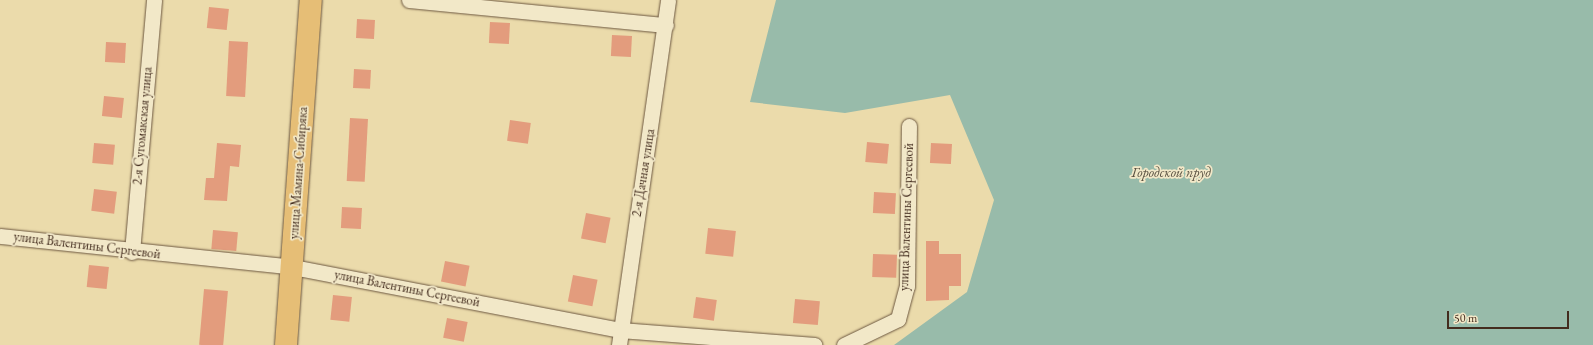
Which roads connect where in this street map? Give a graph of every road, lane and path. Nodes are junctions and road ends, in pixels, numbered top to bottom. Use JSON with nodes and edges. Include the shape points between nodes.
{"nodes":[{"id":1,"x":154,"y":0,"type":"edge"},
{"id":2,"x":311,"y":0,"type":"edge"},
{"id":3,"x":409,"y":0,"type":"edge"},
{"id":4,"x":668,"y":0,"type":"edge"},
{"id":5,"x":446,"y":2,"type":"edge"},
{"id":6,"x":666,"y":25,"type":"junction"},
{"id":7,"x":909,"y":126,"type":"dead end"},
{"id":8,"x":0,"y":236,"type":"edge"},
{"id":9,"x":132,"y":252,"type":"junction"},
{"id":10,"x":293,"y":266,"type":"junction"},
{"id":11,"x":620,"y":330,"type":"junction"},
{"id":12,"x":286,"y":345,"type":"edge"},
{"id":13,"x":619,"y":345,"type":"edge"},
{"id":14,"x":814,"y":345,"type":"edge"},
{"id":15,"x":844,"y":345,"type":"edge"}],
"edges":[{"from":1,"to":9,"type":"street","name":"2-я Сугомакская улица"},
{"from":2,"to":10,"type":"main road","name":"улица Мамина-Сибиряка"},
{"from":3,"to":5,"type":"street"},
{"from":4,"to":6,"type":"street","name":"2-я Дачная улица"},
{"from":5,"to":6,"type":"street"},
{"from":6,"to":11,"type":"street","name":"2-я Дачная улица"},
{"from":7,"to":15,"type":"street","name":"улица Валентины Сергеевой","via":[[907,286],[898,320]]},
{"from":8,"to":9,"type":"street","name":"улица Валентины Сергеевой"},
{"from":9,"to":10,"type":"street","name":"улица Валентины Сергеевой"},
{"from":10,"to":11,"type":"street","name":"улица Валентины Сергеевой"},
{"from":10,"to":12,"type":"main road","name":"улица Мамина-Сибиряка"},
{"from":11,"to":13,"type":"street","name":"2-я Дачная улица"},
{"from":11,"to":14,"type":"street","name":"улица Валентины Сергеевой"}]}
